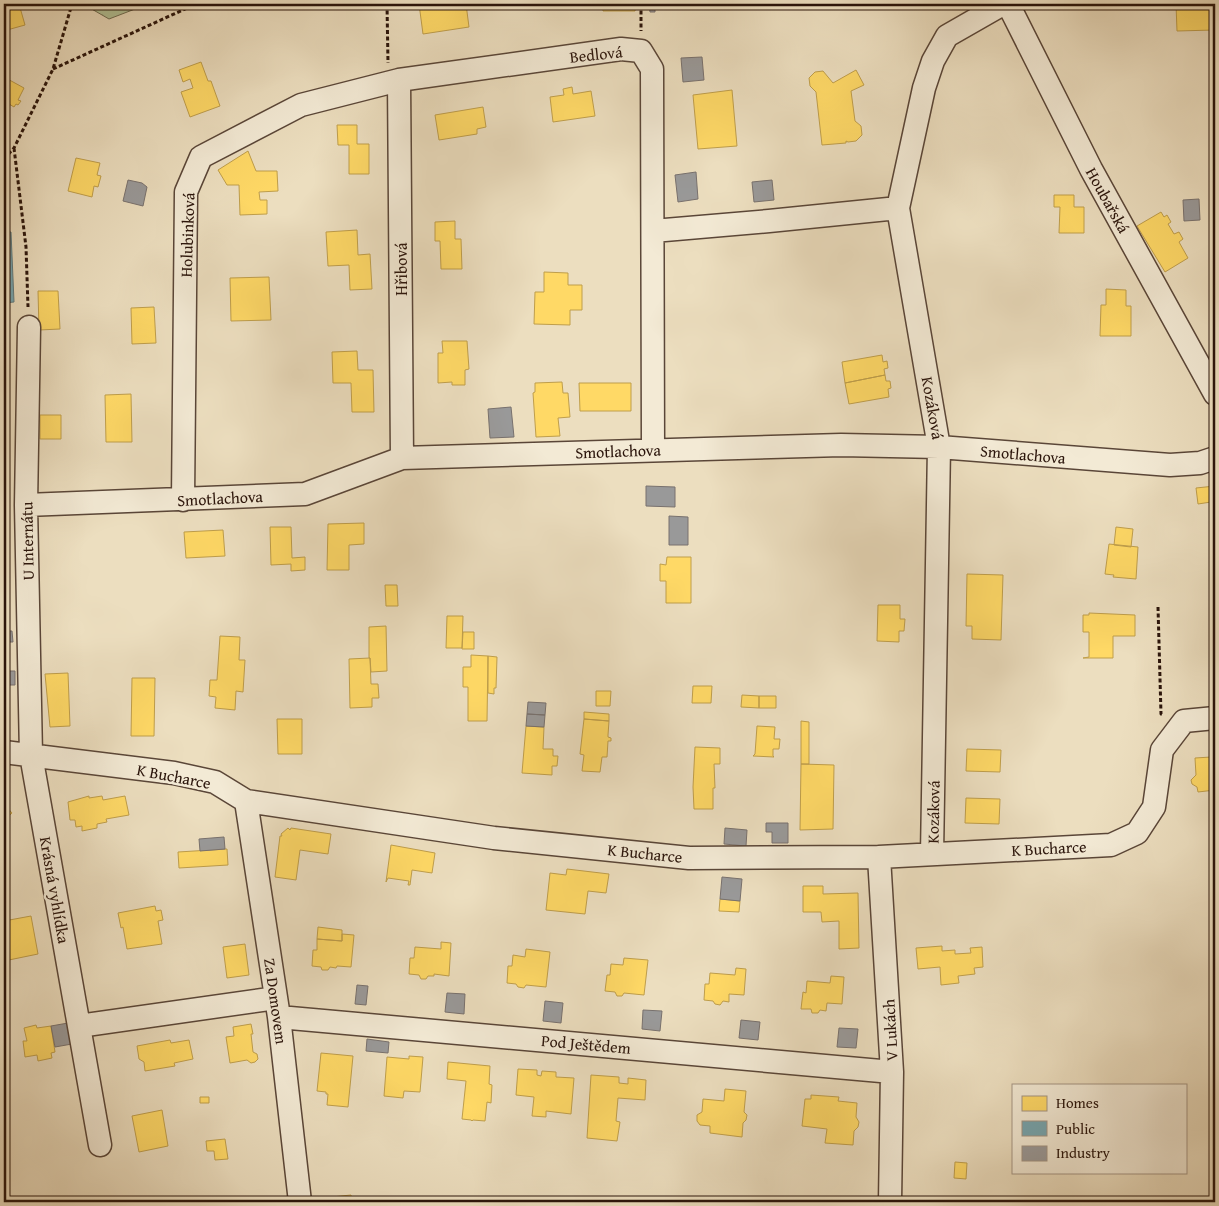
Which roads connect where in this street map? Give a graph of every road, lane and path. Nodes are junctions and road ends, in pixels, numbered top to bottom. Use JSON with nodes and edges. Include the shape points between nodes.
{"nodes":[{"id":1,"x":72,"y":4,"type":"edge"},
{"id":2,"x":196,"y":4,"type":"edge"},
{"id":3,"x":387,"y":4,"type":"edge"},
{"id":4,"x":641,"y":4,"type":"edge"},
{"id":5,"x":1003,"y":4,"type":"edge"},
{"id":6,"x":1008,"y":4,"type":"edge"},
{"id":7,"x":641,"y":51,"type":"junction"},
{"id":8,"x":53,"y":69,"type":"junction"},
{"id":9,"x":399,"y":80,"type":"junction"},
{"id":10,"x":14,"y":148,"type":"junction"},
{"id":11,"x":4,"y":159,"type":"edge"},
{"id":12,"x":898,"y":208,"type":"junction"},
{"id":13,"x":653,"y":231,"type":"junction"},
{"id":14,"x":29,"y":327,"type":"joint"},
{"id":15,"x":1215,"y":394,"type":"edge"},
{"id":16,"x":939,"y":447,"type":"junction"},
{"id":17,"x":653,"y":450,"type":"junction"},
{"id":18,"x":402,"y":458,"type":"junction"},
{"id":19,"x":1215,"y":458,"type":"edge"},
{"id":20,"x":183,"y":500,"type":"junction"},
{"id":21,"x":26,"y":505,"type":"junction"},
{"id":22,"x":1158,"y":607,"type":"dead end"},
{"id":23,"x":1215,"y":718,"type":"edge"},
{"id":24,"x":1184,"y":721,"type":"junction"},
{"id":25,"x":4,"y":752,"type":"edge"},
{"id":26,"x":31,"y":755,"type":"junction"},
{"id":27,"x":246,"y":801,"type":"junction"},
{"id":28,"x":932,"y":854,"type":"junction"},
{"id":29,"x":880,"y":857,"type":"junction"},
{"id":30,"x":278,"y":1008,"type":"junction"},
{"id":31,"x":79,"y":1026,"type":"junction"},
{"id":32,"x":892,"y":1072,"type":"junction"},
{"id":33,"x":100,"y":1144,"type":"dead end"},
{"id":34,"x":300,"y":1202,"type":"edge"},
{"id":35,"x":890,"y":1202,"type":"edge"}],
"edges":[{"from":1,"to":8,"type":"path"},
{"from":2,"to":8,"type":"path"},
{"from":3,"to":9,"type":"path","via":[[388,67]]},
{"from":4,"to":7,"type":"path"},
{"from":5,"to":12,"type":"street","name":"Kozáková","via":[[947,36],[933,60]]},
{"from":6,"to":15,"type":"street","name":"Houbařská","via":[[1090,169]]},
{"from":7,"to":9,"type":"street","name":"Bedlová","via":[[621,49]]},
{"from":7,"to":13,"type":"street","name":"Bedlová","via":[[652,69]]},
{"from":8,"to":10,"type":"path"},
{"from":9,"to":18,"type":"street","name":"Hřibová"},
{"from":9,"to":20,"type":"street","name":"Holubinková","via":[[302,106],[201,157],[186,192]]},
{"from":10,"to":11,"type":"path"},
{"from":10,"to":14,"type":"path","via":[[26,247]]},
{"from":12,"to":13,"type":"street"},
{"from":12,"to":16,"type":"street","name":"Kozáková"},
{"from":13,"to":17,"type":"street","name":"Bedlová"},
{"from":14,"to":21,"type":"street","name":"U Internátu"},
{"from":16,"to":17,"type":"street","name":"Smotlachova","via":[[841,445]]},
{"from":16,"to":19,"type":"street","name":"Smotlachova","via":[[1170,465],[1200,463]]},
{"from":16,"to":28,"type":"street","name":"Kozáková"},
{"from":17,"to":18,"type":"street","name":"Smotlachova"},
{"from":18,"to":20,"type":"street","name":"Smotlachova","via":[[305,494]]},
{"from":20,"to":21,"type":"street","name":"Smotlachova"},
{"from":21,"to":26,"type":"street","name":"U Internátu"},
{"from":22,"to":24,"type":"path","via":[[1161,714]]},
{"from":23,"to":24,"type":"street"},
{"from":24,"to":28,"type":"street","name":"K Bucharce","via":[[1162,750],[1154,807],[1137,833],[1112,845]]},
{"from":25,"to":26,"type":"street","name":"K Bucharce"},
{"from":26,"to":27,"type":"street","name":"K Bucharce","via":[[174,773],[214,782]]},
{"from":26,"to":31,"type":"street","name":"Krásná vyhlídka"},
{"from":27,"to":29,"type":"street","name":"K Bucharce","via":[[494,838],[690,858]]},
{"from":27,"to":30,"type":"street","name":"Za Domovem"},
{"from":28,"to":29,"type":"street","name":"K Bucharce"},
{"from":29,"to":32,"type":"street","name":"V Lukách"},
{"from":30,"to":31,"type":"street"},
{"from":30,"to":32,"type":"street","name":"Pod Ještědem"},
{"from":30,"to":34,"type":"street","name":"Za Domovem"},
{"from":31,"to":33,"type":"street","name":"Krásná vyhlídka"},
{"from":32,"to":35,"type":"street","name":"V Lukách"}]}
